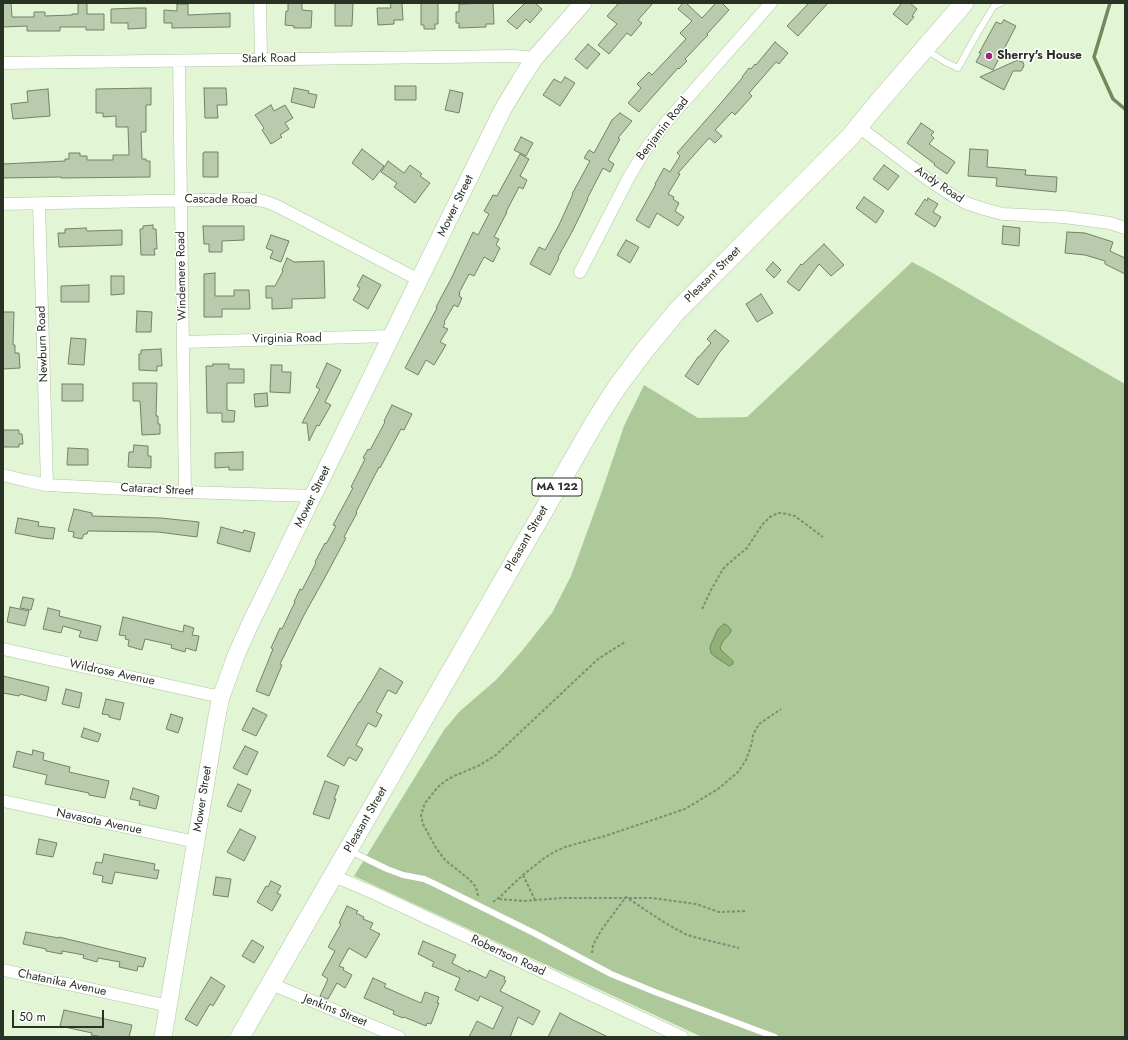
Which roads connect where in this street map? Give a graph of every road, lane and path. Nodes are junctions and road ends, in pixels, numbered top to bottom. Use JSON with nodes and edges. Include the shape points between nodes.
{"nodes":[{"id":1,"x":260,"y":3,"type":"edge"},
{"id":2,"x":583,"y":3,"type":"edge"},
{"id":3,"x":771,"y":3,"type":"edge"},
{"id":4,"x":964,"y":3,"type":"edge"},
{"id":5,"x":1001,"y":3,"type":"edge"},
{"id":6,"x":925,"y":49,"type":"junction"},
{"id":7,"x":534,"y":59,"type":"junction"},
{"id":8,"x":261,"y":60,"type":"junction"},
{"id":9,"x":179,"y":61,"type":"junction"},
{"id":10,"x":3,"y":63,"type":"edge"},
{"id":11,"x":859,"y":127,"type":"junction"},
{"id":12,"x":181,"y":200,"type":"junction"},
{"id":13,"x":3,"y":204,"type":"edge"},
{"id":14,"x":38,"y":204,"type":"junction"},
{"id":15,"x":1125,"y":228,"type":"edge"},
{"id":16,"x":580,"y":272,"type":"dead end"},
{"id":17,"x":419,"y":280,"type":"junction"},
{"id":18,"x":391,"y":336,"type":"junction"},
{"id":19,"x":183,"y":342,"type":"junction"},
{"id":20,"x":3,"y":475,"type":"edge"},
{"id":21,"x":47,"y":484,"type":"junction"},
{"id":22,"x":185,"y":492,"type":"junction"},
{"id":23,"x":313,"y":496,"type":"junction"},
{"id":24,"x":823,"y":537,"type":"dead end"},
{"id":25,"x":702,"y":609,"type":"dead end"},
{"id":26,"x":625,"y":642,"type":"dead end"},
{"id":27,"x":3,"y":649,"type":"edge"},
{"id":28,"x":221,"y":697,"type":"junction"},
{"id":29,"x":781,"y":710,"type":"dead end"},
{"id":30,"x":3,"y":801,"type":"edge"},
{"id":31,"x":196,"y":842,"type":"junction"},
{"id":32,"x":348,"y":850,"type":"junction"},
{"id":33,"x":523,"y":875,"type":"junction"},
{"id":34,"x":334,"y":876,"type":"junction"},
{"id":35,"x":626,"y":897,"type":"junction"},
{"id":36,"x":497,"y":899,"type":"junction"},
{"id":37,"x":535,"y":900,"type":"junction"},
{"id":38,"x":479,"y":906,"type":"junction"},
{"id":39,"x":746,"y":911,"type":"dead end"},
{"id":40,"x":739,"y":948,"type":"dead end"},
{"id":41,"x":593,"y":964,"type":"junction"},
{"id":42,"x":3,"y":970,"type":"edge"},
{"id":43,"x":271,"y":984,"type":"junction"},
{"id":44,"x":169,"y":1006,"type":"junction"},
{"id":45,"x":163,"y":1037,"type":"edge"},
{"id":46,"x":240,"y":1037,"type":"edge"},
{"id":47,"x":399,"y":1037,"type":"edge"},
{"id":48,"x":682,"y":1037,"type":"edge"},
{"id":49,"x":774,"y":1037,"type":"edge"}],
"edges":[{"from":1,"to":8,"type":"street"},
{"from":2,"to":7,"type":"street","name":"Mower Street"},
{"from":3,"to":16,"type":"street","name":"Benjamin Road","via":[[647,147]]},
{"from":4,"to":6,"type":"main road","name":"Pleasant Street","number":"MA 122"},
{"from":5,"to":6,"type":"lane","via":[[994,6],[958,68]]},
{"from":6,"to":11,"type":"main road","name":"Pleasant Street","number":"MA 122"},
{"from":7,"to":8,"type":"street","name":"Stark Road","via":[[512,56]]},
{"from":7,"to":17,"type":"street","name":"Mower Street","via":[[503,109]]},
{"from":8,"to":9,"type":"street","name":"Stark Road"},
{"from":9,"to":10,"type":"street","name":"Stark Road"},
{"from":9,"to":12,"type":"street","name":"Windemere Road"},
{"from":11,"to":15,"type":"street","name":"Andy Road","via":[[930,181],[966,203],[984,210],[1003,214],[1064,217],[1110,223]]},
{"from":11,"to":32,"type":"main road","name":"Pleasant Street","number":"MA 122","via":[[677,311],[617,387]]},
{"from":12,"to":14,"type":"street","name":"Cascade Road"},
{"from":12,"to":17,"type":"street","name":"Cascade Road","via":[[264,201]]},
{"from":12,"to":19,"type":"street","name":"Windemere Road"},
{"from":13,"to":14,"type":"street","name":"Cascade Road"},
{"from":14,"to":21,"type":"street","name":"Newburn Road"},
{"from":17,"to":18,"type":"street","name":"Mower Street"},
{"from":18,"to":19,"type":"street","name":"Virginia Road"},
{"from":18,"to":23,"type":"street","name":"Mower Street"},
{"from":19,"to":22,"type":"street","name":"Windemere Road"},
{"from":20,"to":21,"type":"street","name":"Cataract Street"},
{"from":21,"to":22,"type":"street","name":"Cataract Street"},
{"from":22,"to":23,"type":"street","name":"Cataract Street"},
{"from":23,"to":28,"type":"street","name":"Mower Street","via":[[237,652]]},
{"from":24,"to":25,"type":"path","via":[[795,516],[778,513],[770,517],[747,548],[723,569]]},
{"from":26,"to":38,"type":"path","via":[[598,659],[496,755],[445,781],[425,803],[421,815],[433,844],[445,860],[463,873],[476,887]]},
{"from":27,"to":28,"type":"street","name":"Wildrose Avenue"},
{"from":28,"to":31,"type":"street","name":"Mower Street"},
{"from":29,"to":33,"type":"path","via":[[759,724],[746,760],[738,772],[724,785],[699,801],[685,809],[642,824],[564,847]]},
{"from":30,"to":31,"type":"street","name":"Navasota Avenue"},
{"from":31,"to":44,"type":"street","name":"Mower Street"},
{"from":32,"to":34,"type":"main road","name":"Pleasant Street","number":"MA 122"},
{"from":32,"to":38,"type":"lane","via":[[403,875],[424,879]]},
{"from":33,"to":36,"type":"path"},
{"from":33,"to":37,"type":"path"},
{"from":34,"to":43,"type":"main road","name":"Pleasant Street","number":"MA 122"},
{"from":34,"to":48,"type":"street","name":"Robertson Road"},
{"from":35,"to":37,"type":"path"},
{"from":35,"to":39,"type":"path","via":[[696,904],[719,912]]},
{"from":35,"to":40,"type":"path","via":[[684,934]]},
{"from":35,"to":41,"type":"path","via":[[596,938],[592,953]]},
{"from":36,"to":37,"type":"path"},
{"from":36,"to":38,"type":"path","via":[[487,906]]},
{"from":38,"to":41,"type":"lane"},
{"from":41,"to":49,"type":"lane","via":[[655,992]]},
{"from":42,"to":44,"type":"street","name":"Chatanika Avenue"},
{"from":43,"to":46,"type":"main road","name":"Pleasant Street","number":"MA 122"},
{"from":43,"to":47,"type":"street","name":"Jenkins Street"},
{"from":44,"to":45,"type":"street","name":"Mower Street"}]}
